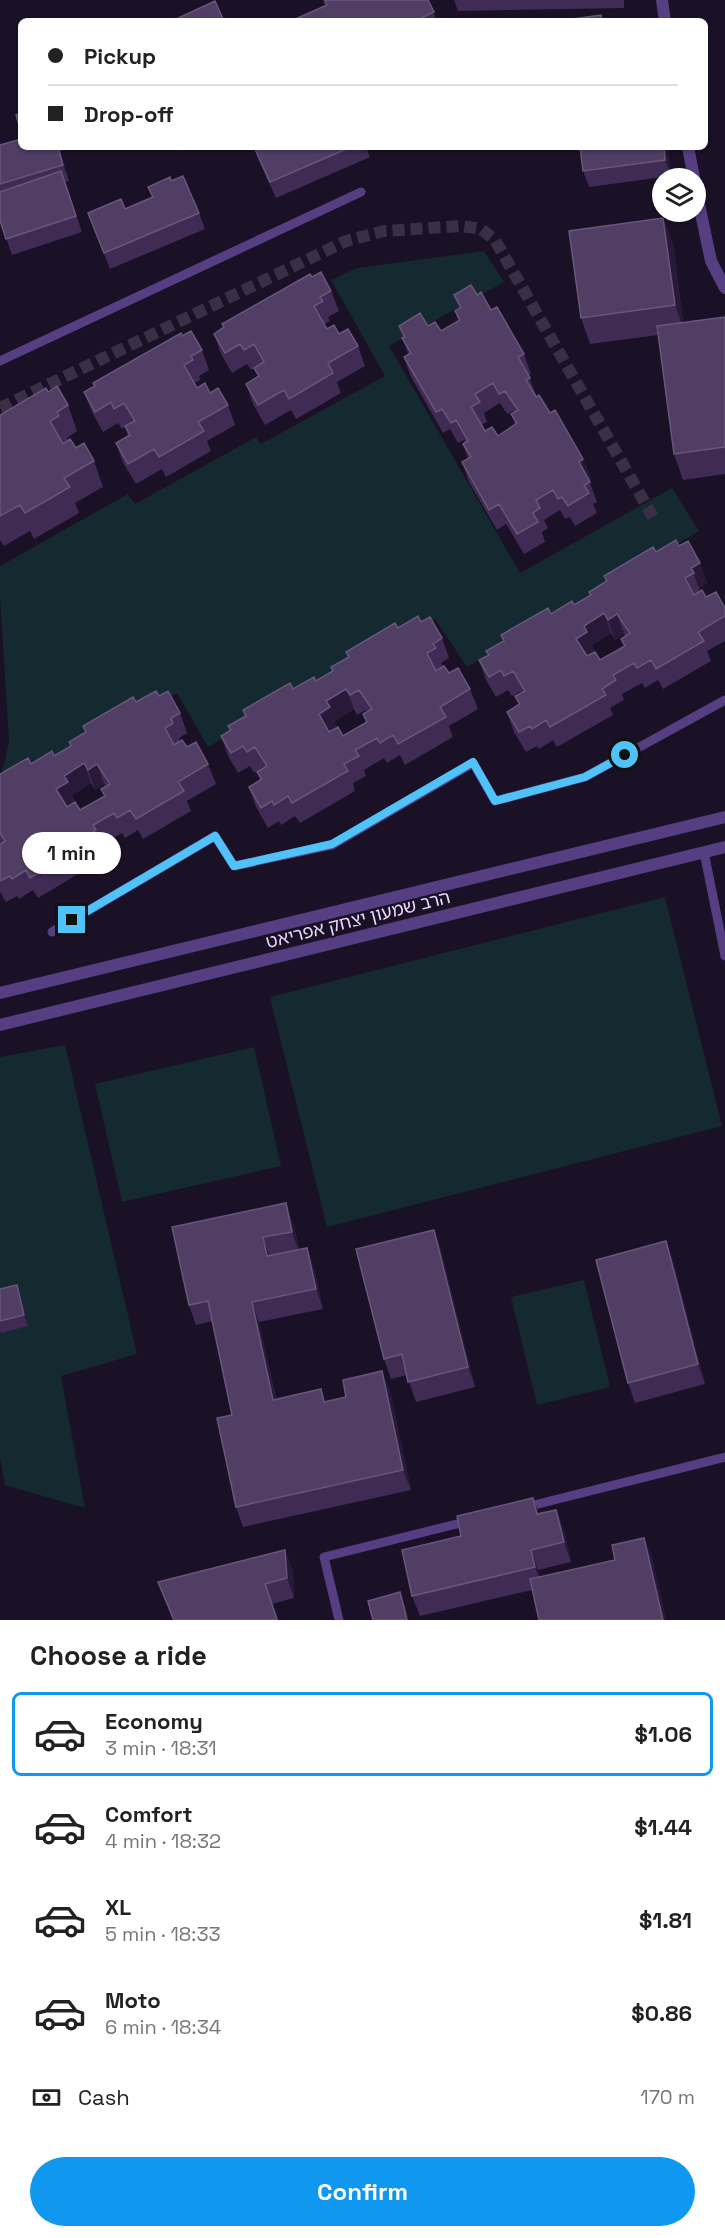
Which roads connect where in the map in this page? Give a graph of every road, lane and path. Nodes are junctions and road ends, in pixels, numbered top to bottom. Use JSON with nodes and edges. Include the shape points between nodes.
{"nodes":[{"id":1,"x":662,"y":0,"type":"edge"},
{"id":2,"x":665,"y":18,"type":"edge"},
{"id":3,"x":689,"y":150,"type":"edge"},
{"id":4,"x":692,"y":168,"type":"edge"},
{"id":5,"x":361,"y":192,"type":"dead end"},
{"id":6,"x":703,"y":222,"type":"edge"},
{"id":7,"x":725,"y":288,"type":"edge"},
{"id":8,"x":0,"y":361,"type":"edge"},
{"id":9,"x":725,"y":700,"type":"edge"},
{"id":10,"x":725,"y":817,"type":"edge"},
{"id":11,"x":725,"y":847,"type":"edge"},
{"id":12,"x":704,"y":852,"type":"junction"},
{"id":13,"x":52,"y":932,"type":"dead end"},
{"id":14,"x":725,"y":956,"type":"edge"},
{"id":15,"x":0,"y":993,"type":"edge"},
{"id":16,"x":0,"y":1025,"type":"edge"},
{"id":17,"x":725,"y":1457,"type":"edge"},
{"id":18,"x":519,"y":1509,"type":"edge"},
{"id":19,"x":484,"y":1517,"type":"edge"},
{"id":20,"x":339,"y":1620,"type":"edge"}],
"edges":[{"from":1,"to":2,"type":"street"},
{"from":3,"to":4,"type":"street"},
{"from":5,"to":8,"type":"lane"},
{"from":6,"to":7,"type":"street","via":[[711,261]]},
{"from":9,"to":13,"type":"lane","via":[[585,777],[495,801],[473,762],[332,844],[234,866],[215,836]]},
{"from":10,"to":15,"type":"street","name":"הרב שמעון יצחק אפריאט"},
{"from":11,"to":12,"type":"street","name":"הרב שמעון יצחק אפריאט"},
{"from":12,"to":14,"type":"lane"},
{"from":12,"to":16,"type":"street","name":"הרב שמעון יצחק אפריאט"},
{"from":17,"to":18,"type":"lane"},
{"from":19,"to":20,"type":"lane","via":[[324,1557]]}]}
